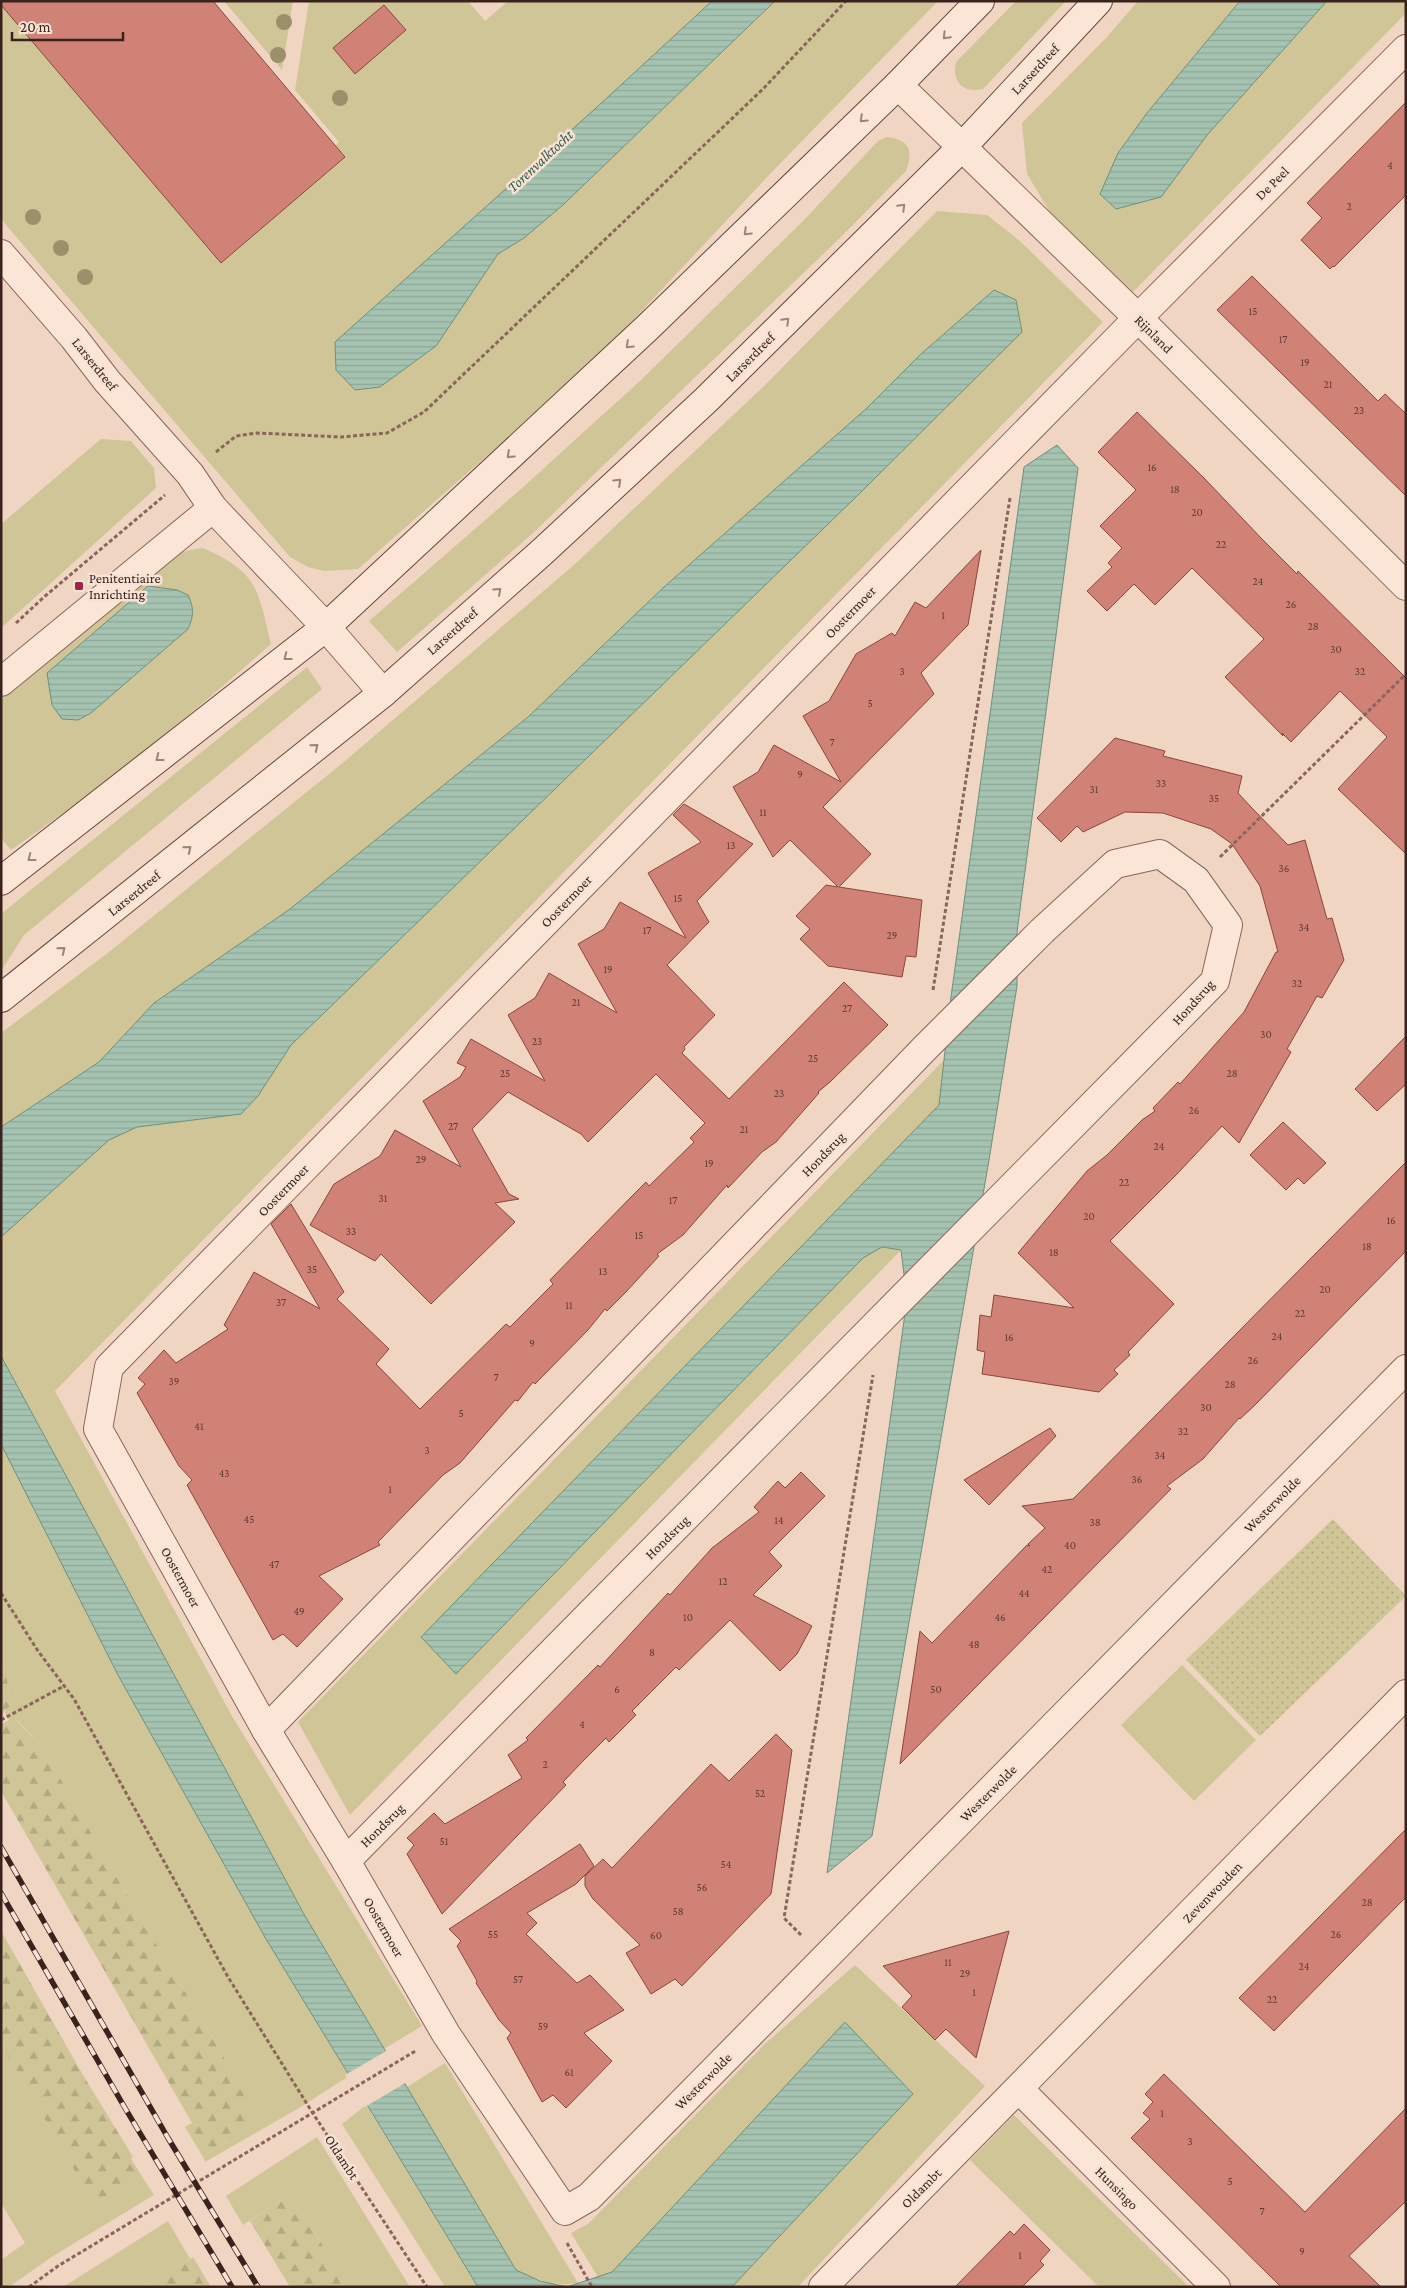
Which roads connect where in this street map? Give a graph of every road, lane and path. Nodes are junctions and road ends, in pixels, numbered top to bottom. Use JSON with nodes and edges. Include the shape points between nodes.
{"nodes":[{"id":1,"x":846,"y":1,"type":"edge"},
{"id":2,"x":980,"y":1,"type":"edge"},
{"id":3,"x":1098,"y":1,"type":"edge"},
{"id":4,"x":1406,"y":48,"type":"edge"},
{"id":5,"x":898,"y":85,"type":"junction"},
{"id":6,"x":962,"y":147,"type":"junction"},
{"id":7,"x":1,"y":254,"type":"edge"},
{"id":8,"x":1138,"y":318,"type":"junction"},
{"id":9,"x":995,"y":464,"type":"junction"},
{"id":10,"x":190,"y":474,"type":"junction"},
{"id":11,"x":214,"y":508,"type":"junction"},
{"id":12,"x":1406,"y":586,"type":"edge"},
{"id":13,"x":16,"y":624,"type":"dead end"},
{"id":14,"x":326,"y":628,"type":"junction"},
{"id":15,"x":1406,"y":674,"type":"edge"},
{"id":16,"x":1,"y":682,"type":"edge"},
{"id":17,"x":383,"y":693,"type":"junction"},
{"id":18,"x":1196,"y":880,"type":"junction"},
{"id":19,"x":1,"y":881,"type":"edge"},
{"id":20,"x":933,"y":996,"type":"dead end"},
{"id":21,"x":1,"y":998,"type":"edge"},
{"id":22,"x":875,"y":1326,"type":"junction"},
{"id":23,"x":1406,"y":1369,"type":"edge"},
{"id":24,"x":1,"y":1593,"type":"edge"},
{"id":25,"x":64,"y":1686,"type":"junction"},
{"id":26,"x":1406,"y":1694,"type":"edge"},
{"id":27,"x":1,"y":1720,"type":"edge"},
{"id":28,"x":266,"y":1730,"type":"junction"},
{"id":29,"x":346,"y":1861,"type":"junction"},
{"id":30,"x":825,"y":1958,"type":"junction"},
{"id":31,"x":399,"y":2060,"type":"dead end"},
{"id":32,"x":1019,"y":2089,"type":"junction"},
{"id":33,"x":312,"y":2112,"type":"junction"},
{"id":34,"x":565,"y":2211,"type":"joint"},
{"id":35,"x":583,"y":2272,"type":"dead end"},
{"id":36,"x":29,"y":2287,"type":"edge"},
{"id":37,"x":428,"y":2287,"type":"edge"},
{"id":38,"x":592,"y":2287,"type":"edge"},
{"id":39,"x":823,"y":2287,"type":"edge"},
{"id":40,"x":1216,"y":2287,"type":"edge"}],
"edges":[{"from":1,"to":10,"type":"path","via":[[763,89],[424,412],[387,433],[341,437],[257,433],[236,436]]},
{"from":2,"to":5,"type":"street","one_way":true},
{"from":3,"to":6,"type":"street","name":"Larserdreef"},
{"from":4,"to":8,"type":"street","name":"De Peel"},
{"from":5,"to":6,"type":"street","name":"Rijnland"},
{"from":5,"to":14,"type":"street","one_way":true,"via":[[647,328]]},
{"from":6,"to":8,"type":"street","name":"Rijnland"},
{"from":17,"to":6,"type":"street","name":"Larserdreef","one_way":true,"via":[[706,400]]},
{"from":7,"to":10,"type":"street","name":"Larserdreef"},
{"from":8,"to":9,"type":"street","name":"Oostermoer"},
{"from":8,"to":12,"type":"street","name":"Rijnland"},
{"from":9,"to":20,"type":"path","via":[[1012,482]]},
{"from":9,"to":28,"type":"street","name":"Oostermoer","via":[[109,1368],[98,1429]]},
{"from":10,"to":11,"type":"street","name":"Larserdreef"},
{"from":10,"to":13,"type":"path"},
{"from":11,"to":14,"type":"street","name":"Larserdreef"},
{"from":11,"to":16,"type":"street"},
{"from":14,"to":17,"type":"street","name":"Larserdreef"},
{"from":14,"to":19,"type":"street","one_way":true},
{"from":15,"to":18,"type":"path"},
{"from":21,"to":17,"type":"street","name":"Larserdreef","one_way":true},
{"from":18,"to":22,"type":"street","name":"Hondsrug","via":[[1228,926],[1215,982]]},
{"from":18,"to":28,"type":"street","name":"Hondsrug","via":[[1160,854],[1115,864],[1042,931],[925,1048]]},
{"from":22,"to":29,"type":"street","name":"Hondsrug"},
{"from":22,"to":30,"type":"path","via":[[878,1348],[784,1918]]},
{"from":23,"to":30,"type":"street","name":"Westerwolde"},
{"from":24,"to":25,"type":"path","name":"Oldambt"},
{"from":25,"to":27,"type":"path"},
{"from":25,"to":33,"type":"path","name":"Oldambt","via":[[228,1976]]},
{"from":26,"to":32,"type":"street","name":"Zevenwouden"},
{"from":28,"to":29,"type":"street","name":"Oostermoer"},
{"from":29,"to":34,"type":"street","name":"Oostermoer","via":[[446,2034]]},
{"from":30,"to":34,"type":"street","name":"Westerwolde","via":[[589,2197]]},
{"from":31,"to":33,"type":"path"},
{"from":32,"to":39,"type":"street","name":"Oldambt"},
{"from":32,"to":40,"type":"street","name":"Hunsingo"},
{"from":33,"to":36,"type":"path","via":[[58,2266]]},
{"from":33,"to":37,"type":"path","name":"Oldambt"},
{"from":35,"to":38,"type":"path"}]}
